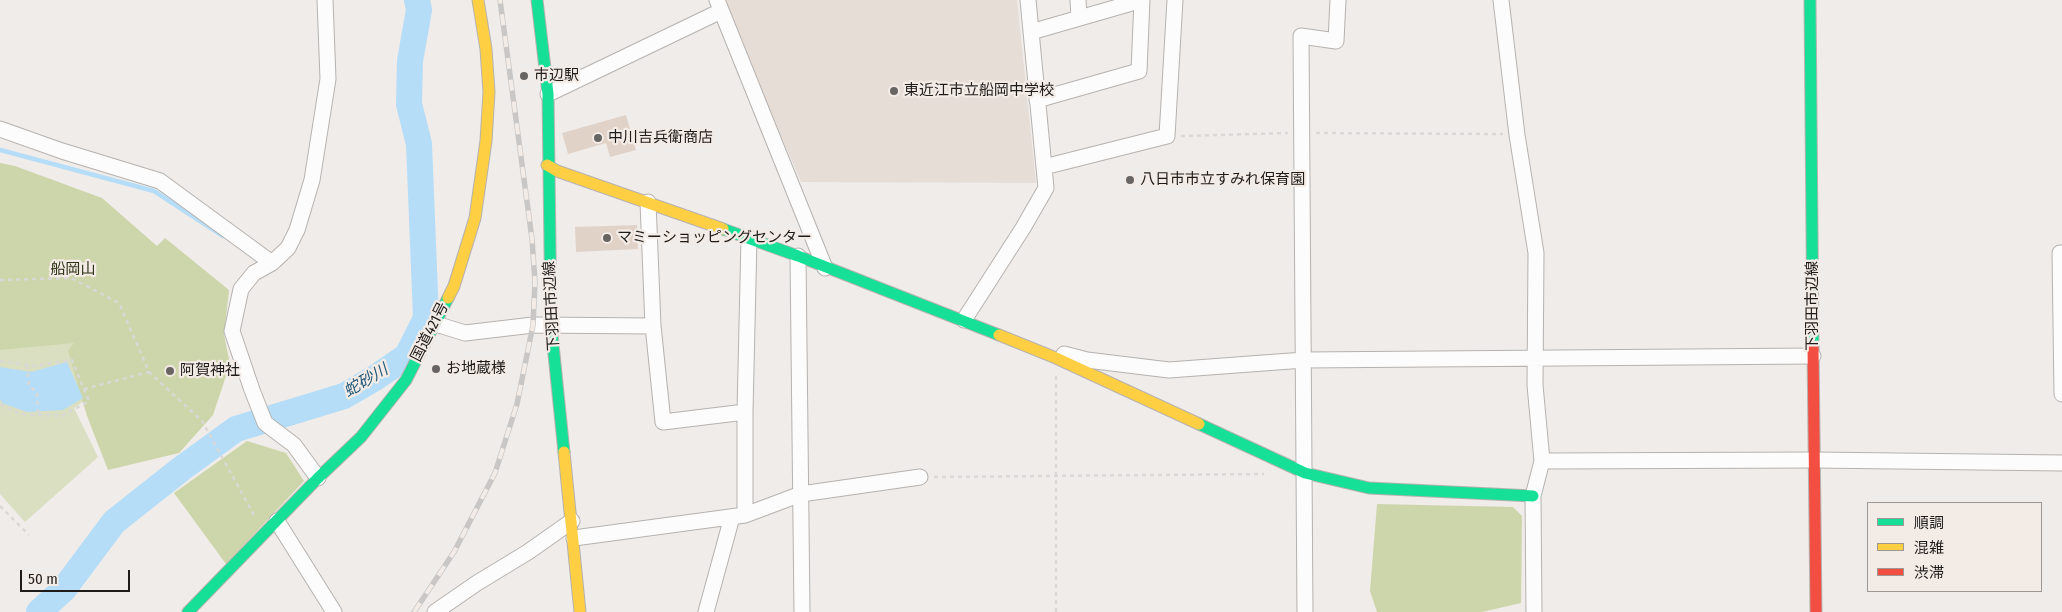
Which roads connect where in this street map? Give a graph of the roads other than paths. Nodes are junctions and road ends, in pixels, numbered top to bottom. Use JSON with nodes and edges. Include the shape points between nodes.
{"nodes":[{"id":1,"x":325,"y":0,"type":"edge"},
{"id":2,"x":478,"y":0,"type":"edge"},
{"id":3,"x":537,"y":0,"type":"edge"},
{"id":4,"x":1028,"y":0,"type":"edge"},
{"id":5,"x":1078,"y":0,"type":"edge"},
{"id":6,"x":1142,"y":0,"type":"edge"},
{"id":7,"x":1175,"y":0,"type":"edge"},
{"id":8,"x":1338,"y":0,"type":"edge"},
{"id":9,"x":1501,"y":0,"type":"edge"},
{"id":10,"x":1810,"y":0,"type":"edge"},
{"id":11,"x":719,"y":5,"type":"edge"},
{"id":12,"x":1079,"y":18,"type":"junction"},
{"id":13,"x":1031,"y":32,"type":"junction"},
{"id":14,"x":548,"y":94,"type":"junction"},
{"id":15,"x":1037,"y":100,"type":"junction"},
{"id":16,"x":0,"y":129,"type":"edge"},
{"id":17,"x":548,"y":165,"type":"junction"},
{"id":18,"x":1044,"y":167,"type":"junction"},
{"id":19,"x":648,"y":202,"type":"junction"},
{"id":20,"x":749,"y":238,"type":"junction"},
{"id":21,"x":2062,"y":253,"type":"edge"},
{"id":22,"x":798,"y":256,"type":"junction"},
{"id":23,"x":272,"y":262,"type":"junction"},
{"id":24,"x":825,"y":268,"type":"junction"},
{"id":25,"x":964,"y":320,"type":"junction"},
{"id":26,"x":436,"y":324,"type":"junction"},
{"id":27,"x":551,"y":325,"type":"junction"},
{"id":28,"x":653,"y":326,"type":"junction"},
{"id":29,"x":1813,"y":356,"type":"junction"},
{"id":30,"x":1056,"y":358,"type":"junction"},
{"id":31,"x":1535,"y":359,"type":"junction"},
{"id":32,"x":1304,"y":360,"type":"junction"},
{"id":33,"x":2062,"y":394,"type":"edge"},
{"id":34,"x":745,"y":412,"type":"junction"},
{"id":35,"x":1814,"y":460,"type":"junction"},
{"id":36,"x":1542,"y":461,"type":"junction"},
{"id":37,"x":2062,"y":463,"type":"edge"},
{"id":38,"x":1305,"y":474,"type":"junction"},
{"id":39,"x":920,"y":477,"type":"road end"},
{"id":40,"x":318,"y":478,"type":"junction"},
{"id":41,"x":801,"y":494,"type":"junction"},
{"id":42,"x":1533,"y":496,"type":"junction"},
{"id":43,"x":739,"y":516,"type":"junction"},
{"id":44,"x":277,"y":521,"type":"junction"},
{"id":45,"x":572,"y":521,"type":"junction"},
{"id":46,"x":574,"y":538,"type":"junction"},
{"id":47,"x":188,"y":612,"type":"edge"},
{"id":48,"x":334,"y":612,"type":"edge"},
{"id":49,"x":435,"y":612,"type":"edge"},
{"id":50,"x":580,"y":612,"type":"edge"},
{"id":51,"x":706,"y":612,"type":"edge"},
{"id":52,"x":802,"y":612,"type":"edge"},
{"id":53,"x":1305,"y":612,"type":"edge"},
{"id":54,"x":1534,"y":612,"type":"edge"},
{"id":55,"x":1816,"y":612,"type":"edge"}],
"edges":[{"from":1,"to":23,"type":"street","via":[[328,79],[312,180],[297,230],[288,248]]},
{"from":2,"to":26,"type":"main road","name":"国道421号","via":[[489,92],[486,141],[475,218],[454,286]]},
{"from":3,"to":14,"type":"main road","name":"下羽田市辺線"},
{"from":4,"to":13,"type":"street"},
{"from":5,"to":12,"type":"street"},
{"from":6,"to":12,"type":"street"},
{"from":6,"to":15,"type":"street","via":[[1139,70]]},
{"from":7,"to":18,"type":"street","via":[[1167,136]]},
{"from":8,"to":32,"type":"street","via":[[1336,42],[1301,36]]},
{"from":9,"to":31,"type":"street","via":[[1517,134],[1536,253]]},
{"from":10,"to":29,"type":"main road","name":"下羽田市辺線"},
{"from":11,"to":14,"type":"street"},
{"from":11,"to":24,"type":"street"},
{"from":12,"to":13,"type":"street"},
{"from":13,"to":15,"type":"street"},
{"from":14,"to":17,"type":"main road","name":"下羽田市辺線"},
{"from":15,"to":18,"type":"street"},
{"from":16,"to":23,"type":"street","via":[[160,181]]},
{"from":17,"to":19,"type":"main road","via":[[557,171]]},
{"from":17,"to":27,"type":"main road","name":"下羽田市辺線"},
{"from":18,"to":25,"type":"street","via":[[1046,188]]},
{"from":19,"to":20,"type":"main road"},
{"from":19,"to":28,"type":"street"},
{"from":20,"to":22,"type":"main road"},
{"from":20,"to":34,"type":"street"},
{"from":21,"to":33,"type":"street"},
{"from":22,"to":24,"type":"main road"},
{"from":22,"to":41,"type":"street"},
{"from":23,"to":40,"type":"street","via":[[254,273],[242,289],[232,331],[265,423],[294,445]]},
{"from":24,"to":25,"type":"main road"},
{"from":25,"to":30,"type":"main road"},
{"from":26,"to":27,"type":"street","via":[[464,332]]},
{"from":26,"to":40,"type":"main road","name":"国道421号","via":[[406,380],[361,437]]},
{"from":27,"to":28,"type":"street"},
{"from":27,"to":45,"type":"main road","name":"下羽田市辺線"},
{"from":28,"to":34,"type":"street","via":[[663,422]]},
{"from":29,"to":31,"type":"street"},
{"from":29,"to":35,"type":"main road","name":"下羽田市辺線"},
{"from":30,"to":32,"type":"street","via":[[1066,354],[1087,360],[1169,370]]},
{"from":30,"to":38,"type":"main road"},
{"from":31,"to":32,"type":"street"},
{"from":31,"to":36,"type":"street"},
{"from":32,"to":38,"type":"street"},
{"from":34,"to":43,"type":"street"},
{"from":35,"to":36,"type":"street"},
{"from":35,"to":37,"type":"street"},
{"from":35,"to":55,"type":"main road","name":"下羽田市辺線"},
{"from":36,"to":42,"type":"street"},
{"from":38,"to":42,"type":"main road","via":[[1370,488]]},
{"from":38,"to":53,"type":"street"},
{"from":39,"to":41,"type":"street"},
{"from":40,"to":44,"type":"main road","name":"国道421号"},
{"from":41,"to":43,"type":"street"},
{"from":41,"to":52,"type":"street"},
{"from":42,"to":54,"type":"street"},
{"from":43,"to":46,"type":"street"},
{"from":43,"to":51,"type":"street"},
{"from":44,"to":47,"type":"main road","name":"国道421号"},
{"from":44,"to":48,"type":"street"},
{"from":45,"to":46,"type":"main road","name":"下羽田市辺線"},
{"from":45,"to":49,"type":"street"},
{"from":46,"to":50,"type":"main road","name":"下羽田市辺線"}]}
